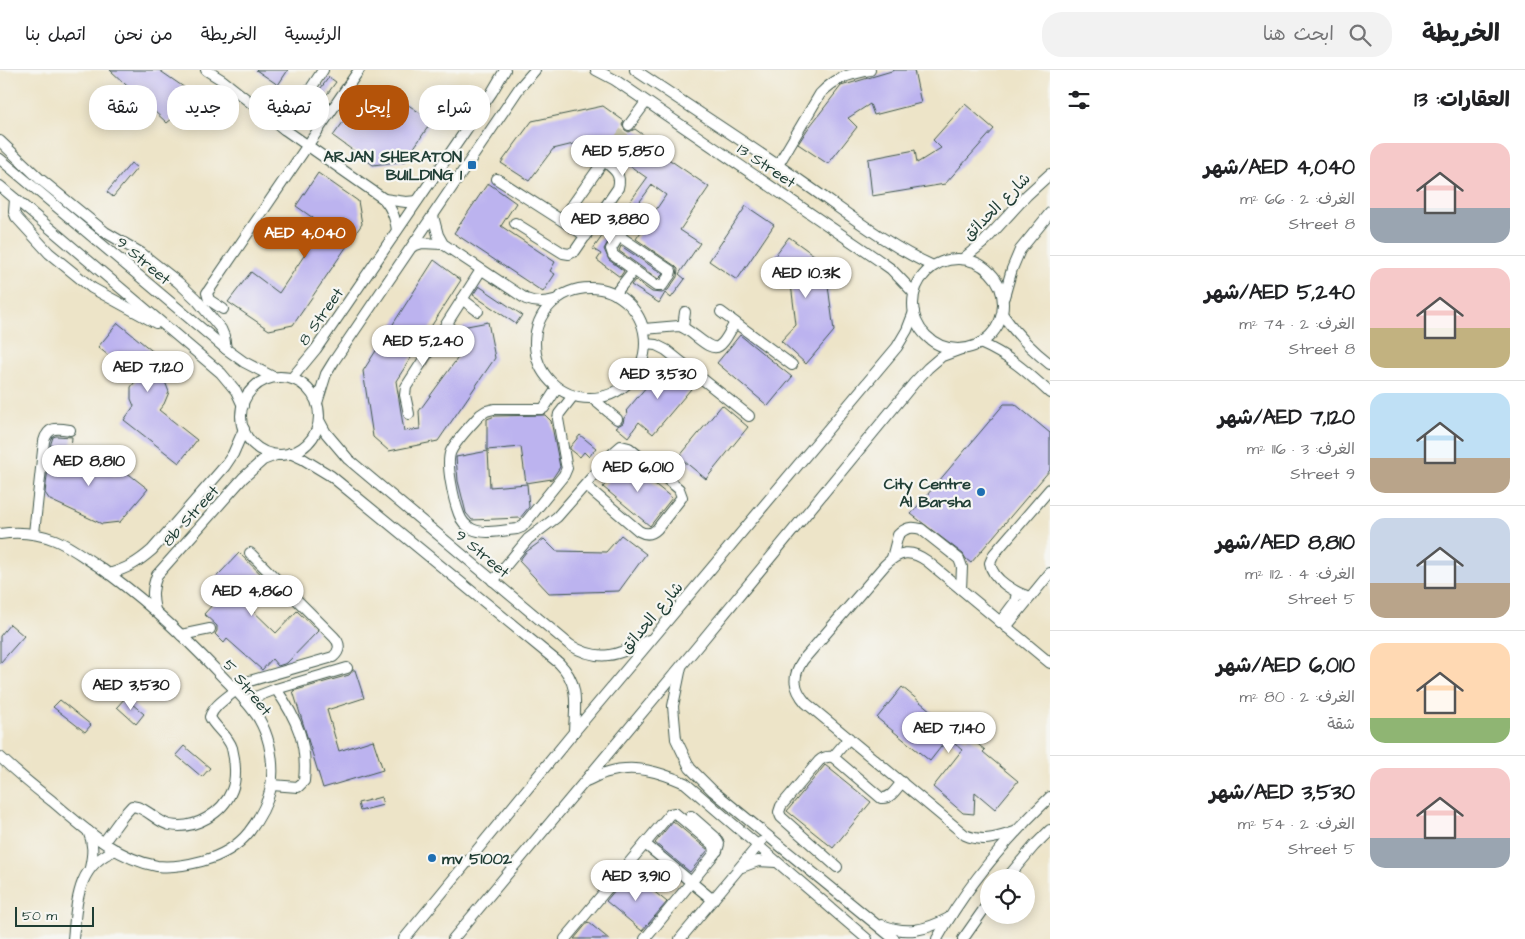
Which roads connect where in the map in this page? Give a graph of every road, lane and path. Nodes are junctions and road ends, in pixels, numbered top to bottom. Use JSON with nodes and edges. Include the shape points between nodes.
{"nodes":[{"id":1,"x":206,"y":70,"type":"edge"},
{"id":2,"x":323,"y":70,"type":"edge"},
{"id":3,"x":359,"y":70,"type":"edge"},
{"id":4,"x":505,"y":70,"type":"edge"},
{"id":5,"x":535,"y":70,"type":"edge"},
{"id":6,"x":596,"y":70,"type":"edge"},
{"id":7,"x":635,"y":70,"type":"edge"},
{"id":8,"x":870,"y":70,"type":"edge"},
{"id":9,"x":222,"y":75,"type":"edge"},
{"id":10,"x":313,"y":85,"type":"edge"},
{"id":11,"x":249,"y":99,"type":"edge"},
{"id":12,"x":646,"y":102,"type":"junction"},
{"id":13,"x":629,"y":125,"type":"tunnel mouth"},
{"id":14,"x":285,"y":130,"type":"edge"},
{"id":15,"x":0,"y":141,"type":"edge"},
{"id":16,"x":307,"y":145,"type":"junction"},
{"id":17,"x":610,"y":152,"type":"tunnel mouth"},
{"id":18,"x":0,"y":159,"type":"edge"},
{"id":19,"x":604,"y":161,"type":"junction"},
{"id":20,"x":778,"y":165,"type":"junction"},
{"id":21,"x":1050,"y":174,"type":"edge"},
{"id":22,"x":497,"y":180,"type":"dead end"},
{"id":23,"x":0,"y":186,"type":"edge"},
{"id":24,"x":15,"y":199,"type":"junction"},
{"id":25,"x":384,"y":199,"type":"junction"},
{"id":26,"x":417,"y":201,"type":"junction"},
{"id":27,"x":1050,"y":213,"type":"edge"},
{"id":28,"x":633,"y":214,"type":"dead end"},
{"id":29,"x":433,"y":216,"type":"junction"},
{"id":30,"x":562,"y":220,"type":"junction"},
{"id":31,"x":514,"y":224,"type":"dead end"},
{"id":32,"x":396,"y":230,"type":"junction"},
{"id":33,"x":586,"y":236,"type":"junction"},
{"id":34,"x":619,"y":236,"type":"junction"},
{"id":35,"x":442,"y":244,"type":"junction"},
{"id":36,"x":413,"y":246,"type":"junction"},
{"id":37,"x":964,"y":258,"type":"junction"},
{"id":38,"x":933,"y":266,"type":"junction"},
{"id":39,"x":481,"y":270,"type":"junction"},
{"id":40,"x":634,"y":270,"type":"junction"},
{"id":41,"x":914,"y":293,"type":"junction"},
{"id":42,"x":615,"y":294,"type":"junction"},
{"id":43,"x":1004,"y":298,"type":"junction"},
{"id":44,"x":462,"y":299,"type":"junction"},
{"id":45,"x":526,"y":299,"type":"junction"},
{"id":46,"x":555,"y":300,"type":"junction"},
{"id":47,"x":223,"y":309,"type":"dead end"},
{"id":48,"x":478,"y":311,"type":"dead end"},
{"id":49,"x":685,"y":312,"type":"dead end"},
{"id":50,"x":720,"y":312,"type":"dead end"},
{"id":51,"x":914,"y":312,"type":"junction"},
{"id":52,"x":1003,"y":314,"type":"junction"},
{"id":53,"x":448,"y":322,"type":"junction"},
{"id":54,"x":538,"y":323,"type":"junction"},
{"id":55,"x":735,"y":323,"type":"junction"},
{"id":56,"x":683,"y":327,"type":"junction"},
{"id":57,"x":644,"y":329,"type":"junction"},
{"id":58,"x":174,"y":332,"type":"junction"},
{"id":59,"x":980,"y":343,"type":"junction"},
{"id":60,"x":645,"y":344,"type":"junction"},
{"id":61,"x":226,"y":349,"type":"junction"},
{"id":62,"x":454,"y":349,"type":"dead end"},
{"id":63,"x":960,"y":349,"type":"junction"},
{"id":64,"x":1050,"y":364,"type":"edge"},
{"id":65,"x":792,"y":365,"type":"dead end"},
{"id":66,"x":273,"y":378,"type":"junction"},
{"id":67,"x":292,"y":378,"type":"junction"},
{"id":68,"x":557,"y":388,"type":"junction"},
{"id":69,"x":1050,"y":393,"type":"edge"},
{"id":70,"x":573,"y":396,"type":"junction"},
{"id":71,"x":593,"y":399,"type":"junction"},
{"id":72,"x":317,"y":403,"type":"junction"},
{"id":73,"x":243,"y":406,"type":"junction"},
{"id":74,"x":409,"y":414,"type":"dead end"},
{"id":75,"x":749,"y":416,"type":"dead end"},
{"id":76,"x":617,"y":419,"type":"dead end"},
{"id":77,"x":319,"y":420,"type":"junction"},
{"id":78,"x":244,"y":429,"type":"junction"},
{"id":79,"x":70,"y":430,"type":"dead end"},
{"id":80,"x":290,"y":453,"type":"junction"},
{"id":81,"x":276,"y":455,"type":"junction"},
{"id":82,"x":585,"y":485,"type":"junction"},
{"id":83,"x":1050,"y":489,"type":"edge"},
{"id":84,"x":34,"y":533,"type":"junction"},
{"id":85,"x":0,"y":534,"type":"edge"},
{"id":86,"x":250,"y":553,"type":"dead end"},
{"id":87,"x":892,"y":558,"type":"junction"},
{"id":88,"x":1050,"y":573,"type":"edge"},
{"id":89,"x":109,"y":574,"type":"junction"},
{"id":90,"x":494,"y":581,"type":"junction"},
{"id":91,"x":960,"y":589,"type":"junction"},
{"id":92,"x":1016,"y":593,"type":"junction"},
{"id":93,"x":1030,"y":597,"type":"junction"},
{"id":94,"x":155,"y":610,"type":"junction"},
{"id":95,"x":1003,"y":624,"type":"junction"},
{"id":96,"x":210,"y":628,"type":"dead end"},
{"id":97,"x":181,"y":635,"type":"junction"},
{"id":98,"x":652,"y":639,"type":"junction"},
{"id":99,"x":1050,"y":664,"type":"edge"},
{"id":100,"x":681,"y":666,"type":"junction"},
{"id":101,"x":347,"y":668,"type":"dead end"},
{"id":102,"x":234,"y":688,"type":"junction"},
{"id":103,"x":276,"y":689,"type":"junction"},
{"id":104,"x":245,"y":700,"type":"junction"},
{"id":105,"x":574,"y":732,"type":"junction"},
{"id":106,"x":849,"y":738,"type":"junction"},
{"id":107,"x":833,"y":757,"type":"junction"},
{"id":108,"x":0,"y":758,"type":"edge"},
{"id":109,"x":585,"y":781,"type":"junction"},
{"id":110,"x":902,"y":782,"type":"junction"},
{"id":111,"x":272,"y":786,"type":"junction"},
{"id":112,"x":1050,"y":797,"type":"edge"},
{"id":113,"x":690,"y":816,"type":"dead end"},
{"id":114,"x":87,"y":830,"type":"junction"},
{"id":115,"x":1050,"y":830,"type":"edge"},
{"id":116,"x":1015,"y":832,"type":"junction"},
{"id":117,"x":768,"y":834,"type":"junction"},
{"id":118,"x":104,"y":842,"type":"junction"},
{"id":119,"x":645,"y":844,"type":"junction"},
{"id":120,"x":758,"y":846,"type":"junction"},
{"id":121,"x":116,"y":850,"type":"junction"},
{"id":122,"x":715,"y":853,"type":"junction"},
{"id":123,"x":776,"y":862,"type":"junction"},
{"id":124,"x":837,"y":866,"type":"dead end"},
{"id":125,"x":1015,"y":869,"type":"edge"},
{"id":126,"x":89,"y":870,"type":"junction"},
{"id":127,"x":737,"y":871,"type":"junction"},
{"id":128,"x":694,"y":880,"type":"junction"},
{"id":129,"x":715,"y":897,"type":"junction"},
{"id":130,"x":980,"y":915,"type":"edge"},
{"id":131,"x":950,"y":917,"type":"junction"},
{"id":132,"x":874,"y":922,"type":"junction"},
{"id":133,"x":865,"y":938,"type":"edge"},
{"id":134,"x":72,"y":939,"type":"edge"},
{"id":135,"x":404,"y":939,"type":"edge"},
{"id":136,"x":453,"y":939,"type":"edge"},
{"id":137,"x":565,"y":939,"type":"edge"},
{"id":138,"x":645,"y":939,"type":"edge"},
{"id":139,"x":680,"y":939,"type":"edge"},
{"id":140,"x":894,"y":939,"type":"edge"},
{"id":141,"x":937,"y":939,"type":"edge"},
{"id":142,"x":963,"y":939,"type":"edge"}],
"edges":[{"from":1,"to":9,"type":"street"},
{"from":2,"to":10,"type":"street"},
{"from":3,"to":16,"type":"street"},
{"from":4,"to":26,"type":"street","name":"8 Street"},
{"from":5,"to":29,"type":"street"},
{"from":6,"to":12,"type":"street","name":"13 Street"},
{"from":7,"to":20,"type":"street","name":"13 Street"},
{"from":8,"to":20,"type":"street","via":[[841,77],[820,94]]},
{"from":9,"to":11,"type":"street"},
{"from":12,"to":13,"type":"street"},
{"from":12,"to":41,"type":"street","name":"13 Street","via":[[878,258]]},
{"from":14,"to":16,"type":"street"},
{"from":15,"to":61,"type":"street","via":[[76,209],[188,290],[221,328]]},
{"from":16,"to":25,"type":"street"},
{"from":16,"to":47,"type":"street","via":[[207,293],[209,300]]},
{"from":17,"to":19,"type":"street"},
{"from":18,"to":61,"type":"street","name":"9 Street"},
{"from":19,"to":30,"type":"street"},
{"from":19,"to":33,"type":"street","via":[[616,170],[620,182]]},
{"from":20,"to":38,"type":"street","name":"13 Street","via":[[890,243]]},
{"from":21,"to":37,"type":"street","name":"شارع الحدائق","via":[[984,242]]},
{"from":22,"to":30,"type":"street"},
{"from":23,"to":24,"type":"street"},
{"from":24,"to":58,"type":"street"},
{"from":24,"to":58,"type":"street","via":[[16,217],[49,253],[92,288]]},
{"from":25,"to":26,"type":"street"},
{"from":25,"to":32,"type":"street","via":[[396,219]]},
{"from":26,"to":32,"type":"street","name":"8 Street"},
{"from":27,"to":43,"type":"street","via":[[1020,250]]},
{"from":28,"to":34,"type":"street"},
{"from":29,"to":35,"type":"street"},
{"from":29,"to":36,"type":"street"},
{"from":30,"to":33,"type":"street"},
{"from":31,"to":33,"type":"street","via":[[563,253],[575,251]]},
{"from":32,"to":67,"type":"street","name":"8 Street","via":[[316,349]]},
{"from":34,"to":40,"type":"street","via":[[611,249],[612,255]]},
{"from":34,"to":40,"type":"street","via":[[671,273],[659,287]]},
{"from":35,"to":36,"type":"street"},
{"from":35,"to":39,"type":"street"},
{"from":36,"to":72,"type":"street","via":[[334,360]]},
{"from":37,"to":38,"type":"street","via":[[950,259]]},
{"from":37,"to":43,"type":"street","via":[[983,265],[991,272],[998,280]]},
{"from":38,"to":41,"type":"street","via":[[923,275]]},
{"from":39,"to":44,"type":"street"},
{"from":39,"to":45,"type":"street"},
{"from":40,"to":42,"type":"street"},
{"from":41,"to":51,"type":"street"},
{"from":42,"to":46,"type":"street","via":[[604,289],[581,288]]},
{"from":42,"to":57,"type":"street","via":[[633,308]]},
{"from":43,"to":52,"type":"street"},
{"from":44,"to":48,"type":"street"},
{"from":44,"to":53,"type":"street"},
{"from":45,"to":46,"type":"street","via":[[545,303]]},
{"from":45,"to":54,"type":"street"},
{"from":46,"to":54,"type":"street"},
{"from":49,"to":56,"type":"street"},
{"from":50,"to":55,"type":"street"},
{"from":51,"to":63,"type":"street","via":[[920,327],[931,340],[941,346]]},
{"from":51,"to":98,"type":"street","name":"شارع الحدائق","via":[[897,347]]},
{"from":52,"to":59,"type":"street","via":[[996,329]]},
{"from":52,"to":64,"type":"street","via":[[1012,329]]},
{"from":53,"to":62,"type":"street"},
{"from":53,"to":74,"type":"street","via":[[406,387]]},
{"from":54,"to":68,"type":"street","via":[[534,337],[539,366]]},
{"from":55,"to":56,"type":"street","via":[[720,346],[715,348]]},
{"from":55,"to":65,"type":"street"},
{"from":56,"to":57,"type":"street"},
{"from":57,"to":60,"type":"street"},
{"from":58,"to":73,"type":"street","via":[[227,378]]},
{"from":59,"to":63,"type":"street"},
{"from":59,"to":69,"type":"street","via":[[1010,358]]},
{"from":60,"to":71,"type":"street","via":[[641,364],[630,382],[607,396]]},
{"from":60,"to":75,"type":"street","via":[[671,353]]},
{"from":61,"to":66,"type":"street","name":"9 Street"},
{"from":63,"to":100,"type":"street","via":[[942,356],[914,383]]},
{"from":66,"to":67,"type":"street"},
{"from":66,"to":73,"type":"street","via":[[254,387]]},
{"from":67,"to":72,"type":"street","via":[[311,392]]},
{"from":68,"to":70,"type":"street"},
{"from":68,"to":70,"type":"street","via":[[541,409],[494,408],[486,411],[451,450],[448,469],[459,514],[472,529],[522,527],[564,475],[567,468],[558,419]]},
{"from":70,"to":71,"type":"street"},
{"from":71,"to":76,"type":"street"},
{"from":72,"to":77,"type":"street"},
{"from":73,"to":78,"type":"street","via":[[241,418]]},
{"from":77,"to":80,"type":"street","via":[[314,434],[304,446]]},
{"from":77,"to":90,"type":"street","name":"9 Street","via":[[348,459]]},
{"from":78,"to":81,"type":"street","via":[[251,442]]},
{"from":78,"to":89,"type":"street","name":"8b Street","via":[[224,467],[152,550],[125,569]]},
{"from":79,"to":84,"type":"street","via":[[57,428],[46,434]]},
{"from":80,"to":81,"type":"street"},
{"from":80,"to":105,"type":"street","via":[[331,476],[559,663],[573,682]]},
{"from":81,"to":94,"type":"street","name":"8b Street","via":[[263,460],[242,478],[157,575],[152,598]]},
{"from":82,"to":82,"type":"street","via":[[617,448],[625,446],[681,492],[681,500],[657,529],[648,534],[639,532]]},
{"from":82,"to":90,"type":"street","via":[[557,517],[528,539]]},
{"from":83,"to":92,"type":"street","via":[[991,558],[993,572]]},
{"from":84,"to":85,"type":"street","name":"5 Street"},
{"from":84,"to":89,"type":"street","name":"5 Street","via":[[57,541]]},
{"from":86,"to":102,"type":"street","via":[[338,641],[339,648],[333,657]]},
{"from":87,"to":91,"type":"street","via":[[900,554],[919,555]]},
{"from":87,"to":91,"type":"street","via":[[898,535],[908,527],[921,529],[959,559],[962,568]]},
{"from":87,"to":106,"type":"street","via":[[803,660],[795,677],[800,696]]},
{"from":88,"to":93,"type":"street"},
{"from":89,"to":94,"type":"street","name":"5 Street"},
{"from":90,"to":98,"type":"street","name":"9 Street","via":[[582,652],[607,656]]},
{"from":91,"to":95,"type":"street"},
{"from":92,"to":93,"type":"street"},
{"from":92,"to":95,"type":"street","via":[[1015,602]]},
{"from":93,"to":95,"type":"street"},
{"from":94,"to":97,"type":"street","name":"5 Street"},
{"from":95,"to":99,"type":"street"},
{"from":96,"to":97,"type":"street"},
{"from":97,"to":102,"type":"street","name":"5 Street"},
{"from":98,"to":105,"type":"street","name":"شارع الحدائق"},
{"from":100,"to":109,"type":"street"},
{"from":100,"to":117,"type":"street","via":[[673,706],[676,739],[690,768],[713,791]]},
{"from":101,"to":103,"type":"street"},
{"from":102,"to":104,"type":"street","name":"5 Street"},
{"from":102,"to":118,"type":"street","via":[[210,717],[231,746],[234,758],[232,789],[224,804],[198,823],[183,825],[170,825],[132,806]]},
{"from":103,"to":104,"type":"street"},
{"from":103,"to":111,"type":"street","via":[[290,708],[299,729],[305,776],[298,788]]},
{"from":104,"to":111,"type":"street","name":"5 Street","via":[[269,742]]},
{"from":105,"to":135,"type":"street","name":"شارع الحدائق"},
{"from":106,"to":107,"type":"street"},
{"from":106,"to":110,"type":"street"},
{"from":107,"to":110,"type":"street","via":[[881,798],[890,796]]},
{"from":107,"to":124,"type":"street","via":[[822,757],[818,761],[779,812]]},
{"from":108,"to":114,"type":"street","name":"5 Street"},
{"from":109,"to":120,"type":"street","via":[[609,772],[635,769],[661,773],[685,783]]},
{"from":109,"to":136,"type":"street"},
{"from":110,"to":116,"type":"street","via":[[973,839],[991,839]]},
{"from":111,"to":121,"type":"street","name":"5 Street","via":[[259,819],[244,838],[225,853],[180,867],[158,866]]},
{"from":112,"to":116,"type":"street"},
{"from":113,"to":122,"type":"street","via":[[718,840]]},
{"from":114,"to":118,"type":"street","name":"5 Street"},
{"from":114,"to":126,"type":"street","via":[[93,850]]},
{"from":115,"to":125,"type":"street"},
{"from":116,"to":131,"type":"street","via":[[975,880]]},
{"from":117,"to":120,"type":"street"},
{"from":117,"to":132,"type":"street"},
{"from":118,"to":121,"type":"street","name":"5 Street"},
{"from":119,"to":122,"type":"street","via":[[670,814],[675,813],[714,846]]},
{"from":119,"to":128,"type":"street"},
{"from":119,"to":137,"type":"street"},
{"from":120,"to":123,"type":"street"},
{"from":120,"to":127,"type":"street"},
{"from":121,"to":126,"type":"street","via":[[101,857]]},
{"from":122,"to":128,"type":"street"},
{"from":123,"to":127,"type":"street","via":[[758,861]]},
{"from":123,"to":133,"type":"street"},
{"from":126,"to":134,"type":"street","via":[[77,896]]},
{"from":127,"to":129,"type":"street"},
{"from":128,"to":129,"type":"street"},
{"from":128,"to":138,"type":"street"},
{"from":129,"to":139,"type":"street"},
{"from":130,"to":142,"type":"street"},
{"from":131,"to":132,"type":"street","via":[[916,931],[894,930]]},
{"from":131,"to":141,"type":"street"},
{"from":132,"to":140,"type":"street"}]}
